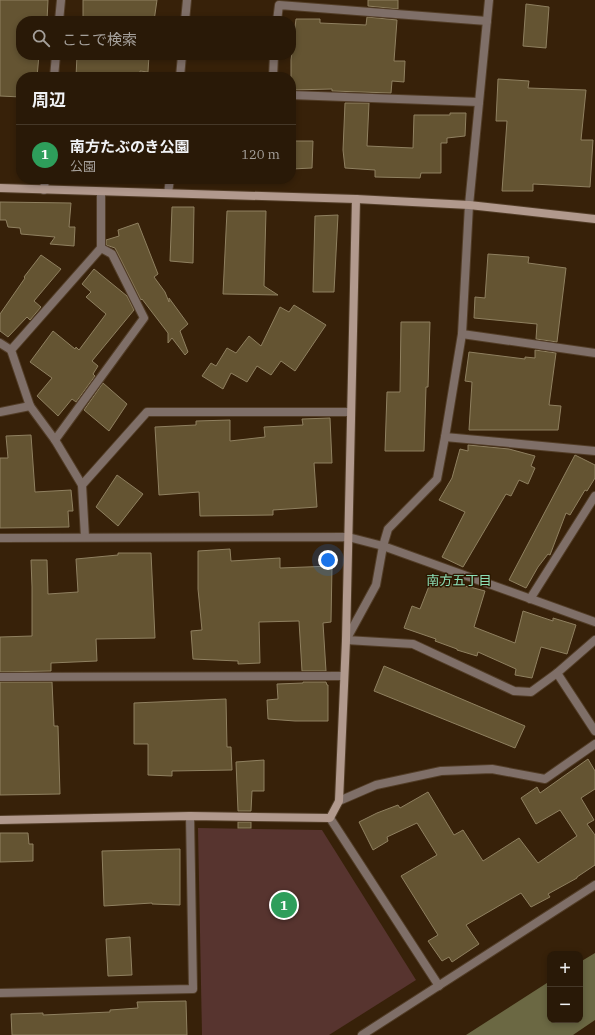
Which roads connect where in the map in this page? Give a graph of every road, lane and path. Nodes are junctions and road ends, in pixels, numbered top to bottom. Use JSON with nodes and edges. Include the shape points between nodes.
{"nodes":[{"id":1,"x":61,"y":0,"type":"edge"},
{"id":2,"x":187,"y":0,"type":"edge"},
{"id":3,"x":489,"y":0,"type":"edge"},
{"id":4,"x":59,"y":16,"type":"edge"},
{"id":5,"x":185,"y":16,"type":"edge"},
{"id":6,"x":278,"y":16,"type":"edge"},
{"id":7,"x":487,"y":21,"type":"junction"},
{"id":8,"x":56,"y":60,"type":"edge"},
{"id":9,"x":182,"y":60,"type":"edge"},
{"id":10,"x":274,"y":60,"type":"edge"},
{"id":11,"x":54,"y":72,"type":"edge"},
{"id":12,"x":180,"y":72,"type":"edge"},
{"id":13,"x":272,"y":72,"type":"edge"},
{"id":14,"x":296,"y":95,"type":"edge"},
{"id":15,"x":479,"y":102,"type":"junction"},
{"id":16,"x":45,"y":184,"type":"edge"},
{"id":17,"x":169,"y":184,"type":"edge"},
{"id":18,"x":0,"y":188,"type":"edge"},
{"id":19,"x":44,"y":190,"type":"junction"},
{"id":20,"x":101,"y":192,"type":"junction"},
{"id":21,"x":168,"y":193,"type":"junction"},
{"id":22,"x":356,"y":199,"type":"junction"},
{"id":23,"x":469,"y":205,"type":"junction"},
{"id":24,"x":595,"y":219,"type":"edge"},
{"id":25,"x":101,"y":248,"type":"junction"},
{"id":26,"x":462,"y":334,"type":"junction"},
{"id":27,"x":0,"y":343,"type":"edge"},
{"id":28,"x":11,"y":350,"type":"junction"},
{"id":29,"x":595,"y":353,"type":"edge"},
{"id":30,"x":30,"y":406,"type":"junction"},
{"id":31,"x":0,"y":412,"type":"edge"},
{"id":32,"x":351,"y":412,"type":"junction"},
{"id":33,"x":445,"y":437,"type":"junction"},
{"id":34,"x":55,"y":440,"type":"junction"},
{"id":35,"x":595,"y":451,"type":"edge"},
{"id":36,"x":82,"y":485,"type":"junction"},
{"id":37,"x":595,"y":496,"type":"edge"},
{"id":38,"x":85,"y":537,"type":"junction"},
{"id":39,"x":348,"y":537,"type":"junction"},
{"id":40,"x":0,"y":538,"type":"edge"},
{"id":41,"x":383,"y":546,"type":"junction"},
{"id":42,"x":530,"y":599,"type":"junction"},
{"id":43,"x":595,"y":622,"type":"edge"},
{"id":44,"x":346,"y":640,"type":"junction"},
{"id":45,"x":595,"y":640,"type":"edge"},
{"id":46,"x":557,"y":673,"type":"junction"},
{"id":47,"x":344,"y":676,"type":"junction"},
{"id":48,"x":0,"y":677,"type":"edge"},
{"id":49,"x":594,"y":726,"type":"edge"},
{"id":50,"x":595,"y":744,"type":"edge"},
{"id":51,"x":340,"y":801,"type":"junction"},
{"id":52,"x":190,"y":816,"type":"junction"},
{"id":53,"x":330,"y":818,"type":"junction"},
{"id":54,"x":0,"y":820,"type":"edge"},
{"id":55,"x":595,"y":885,"type":"edge"},
{"id":56,"x":439,"y":986,"type":"junction"},
{"id":57,"x":0,"y":993,"type":"edge"},
{"id":58,"x":362,"y":1035,"type":"edge"}],
"edges":[{"from":1,"to":4,"type":"street"},
{"from":2,"to":5,"type":"street"},
{"from":3,"to":7,"type":"street"},
{"from":6,"to":7,"type":"street","via":[[279,5]]},
{"from":7,"to":15,"type":"street"},
{"from":8,"to":11,"type":"street"},
{"from":9,"to":12,"type":"street"},
{"from":10,"to":13,"type":"street"},
{"from":14,"to":15,"type":"street"},
{"from":15,"to":23,"type":"street"},
{"from":16,"to":19,"type":"street"},
{"from":17,"to":21,"type":"street"},
{"from":18,"to":19,"type":"street"},
{"from":19,"to":20,"type":"street"},
{"from":20,"to":21,"type":"street"},
{"from":20,"to":25,"type":"street"},
{"from":21,"to":22,"type":"street"},
{"from":22,"to":23,"type":"street"},
{"from":22,"to":32,"type":"street"},
{"from":23,"to":24,"type":"street"},
{"from":23,"to":26,"type":"street"},
{"from":25,"to":28,"type":"street"},
{"from":25,"to":34,"type":"street","via":[[112,254],[144,318]]},
{"from":26,"to":29,"type":"street"},
{"from":26,"to":33,"type":"street"},
{"from":27,"to":28,"type":"street"},
{"from":28,"to":30,"type":"street"},
{"from":30,"to":31,"type":"street"},
{"from":30,"to":34,"type":"street"},
{"from":32,"to":36,"type":"street","via":[[147,412]]},
{"from":32,"to":39,"type":"street"},
{"from":33,"to":35,"type":"street"},
{"from":33,"to":41,"type":"street","via":[[437,479],[388,529]]},
{"from":34,"to":36,"type":"street"},
{"from":36,"to":38,"type":"street"},
{"from":37,"to":42,"type":"street"},
{"from":38,"to":39,"type":"street"},
{"from":38,"to":40,"type":"street"},
{"from":39,"to":41,"type":"street"},
{"from":39,"to":44,"type":"street"},
{"from":41,"to":42,"type":"street"},
{"from":41,"to":44,"type":"street","via":[[376,585]]},
{"from":42,"to":43,"type":"street"},
{"from":44,"to":46,"type":"street","via":[[413,644],[514,691],[531,692]]},
{"from":44,"to":47,"type":"street"},
{"from":45,"to":46,"type":"street"},
{"from":46,"to":49,"type":"street"},
{"from":47,"to":48,"type":"street"},
{"from":47,"to":51,"type":"street"},
{"from":50,"to":51,"type":"street","via":[[545,779],[492,769],[441,771],[376,785]]},
{"from":51,"to":53,"type":"street"},
{"from":52,"to":53,"type":"street"},
{"from":52,"to":54,"type":"street"},
{"from":52,"to":57,"type":"street","via":[[193,989]]},
{"from":53,"to":56,"type":"street"},
{"from":55,"to":56,"type":"street"},
{"from":56,"to":58,"type":"street"}]}
